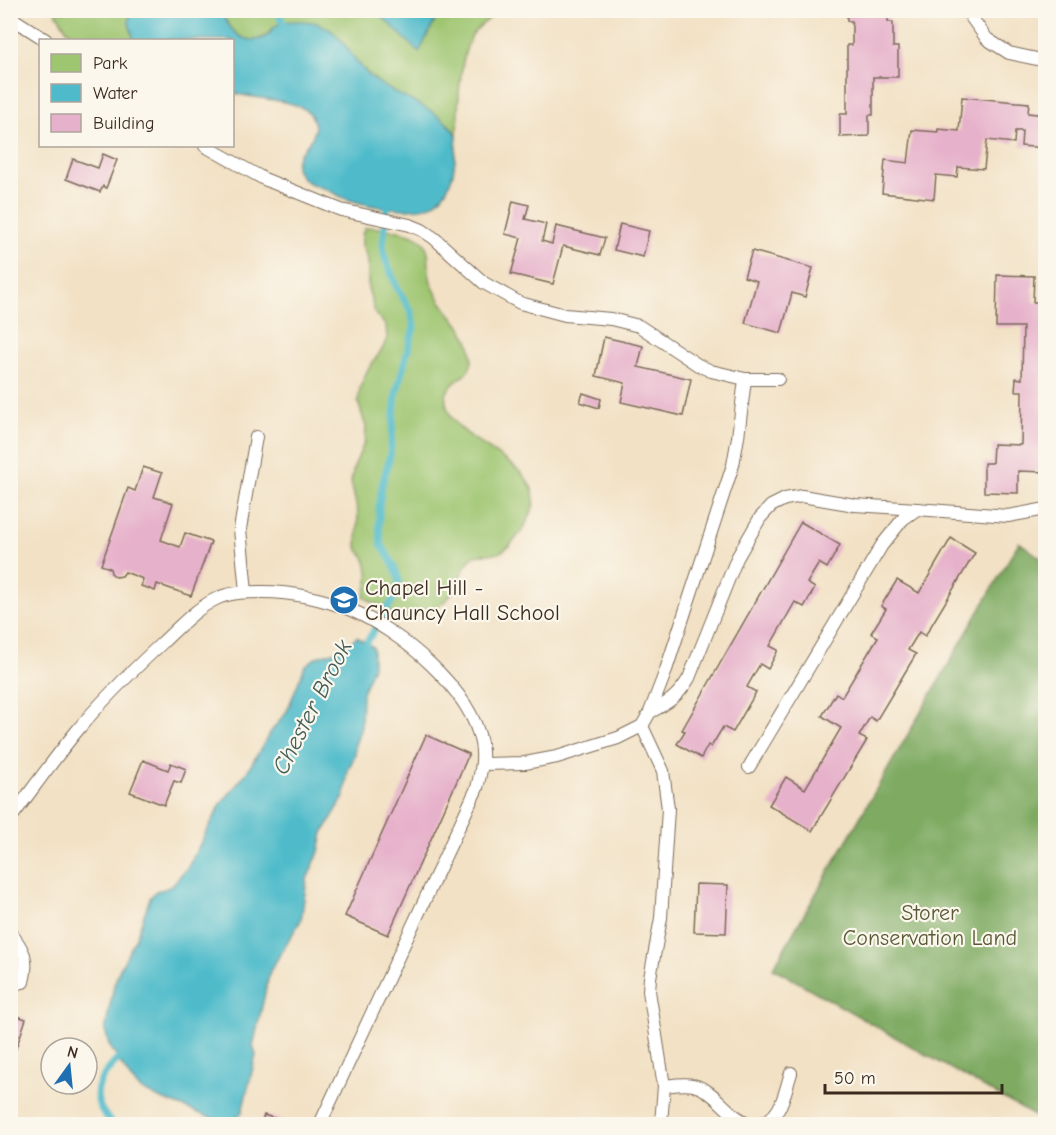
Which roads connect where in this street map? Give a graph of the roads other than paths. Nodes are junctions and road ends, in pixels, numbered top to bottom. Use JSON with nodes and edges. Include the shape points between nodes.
{"nodes":[{"id":1,"x":966,"y":10,"type":"edge"},
{"id":2,"x":10,"y":18,"type":"edge"},
{"id":3,"x":44,"y":39,"type":"edge"},
{"id":4,"x":1046,"y":61,"type":"edge"},
{"id":5,"x":207,"y":147,"type":"edge"},
{"id":6,"x":745,"y":379,"type":"junction"},
{"id":7,"x":778,"y":379,"type":"dead end"},
{"id":8,"x":256,"y":437,"type":"dead end"},
{"id":9,"x":917,"y":509,"type":"junction"},
{"id":10,"x":1046,"y":509,"type":"edge"},
{"id":11,"x":246,"y":592,"type":"junction"},
{"id":12,"x":650,"y":712,"type":"junction"},
{"id":13,"x":642,"y":726,"type":"junction"},
{"id":14,"x":483,"y":764,"type":"junction"},
{"id":15,"x":749,"y":767,"type":"dead end"},
{"id":16,"x":10,"y":819,"type":"edge"},
{"id":17,"x":10,"y":932,"type":"edge"},
{"id":18,"x":10,"y":985,"type":"edge"},
{"id":19,"x":791,"y":1073,"type":"dead end"},
{"id":20,"x":664,"y":1086,"type":"junction"},
{"id":21,"x":321,"y":1125,"type":"edge"},
{"id":22,"x":661,"y":1125,"type":"edge"},
{"id":23,"x":752,"y":1125,"type":"edge"},
{"id":24,"x":759,"y":1125,"type":"edge"}],
"edges":[{"from":1,"to":4,"type":"lane","via":[[987,39],[1009,53]]},
{"from":2,"to":3,"type":"lane"},
{"from":5,"to":6,"type":"lane","via":[[264,179],[341,210],[410,225],[434,238],[484,283],[520,303],[565,315],[639,326],[698,365]]},
{"from":6,"to":7,"type":"lane"},
{"from":6,"to":12,"type":"lane","via":[[733,465]]},
{"from":8,"to":11,"type":"lane","via":[[240,529]]},
{"from":9,"to":10,"type":"lane","via":[[1008,516]]},
{"from":9,"to":12,"type":"lane","via":[[846,504],[802,496],[771,506],[737,558],[689,678],[668,704]]},
{"from":9,"to":15,"type":"lane","via":[[903,519],[882,545]]},
{"from":11,"to":14,"type":"lane","via":[[291,594],[334,603],[393,634],[439,670],[454,689],[474,724]]},
{"from":11,"to":16,"type":"lane","via":[[221,597],[204,606],[135,669],[77,731]]},
{"from":12,"to":13,"type":"lane"},
{"from":13,"to":14,"type":"lane","via":[[618,738],[557,756],[525,763]]},
{"from":13,"to":20,"type":"lane","via":[[663,771],[668,809],[661,918],[650,978]]},
{"from":14,"to":21,"type":"lane","via":[[477,788]]},
{"from":17,"to":18,"type":"lane","via":[[23,949],[26,965],[23,982]]},
{"from":19,"to":24,"type":"lane","via":[[778,1112],[769,1122]]},
{"from":20,"to":22,"type":"lane"},
{"from":20,"to":23,"type":"lane","via":[[691,1084],[705,1089],[742,1122]]}]}
